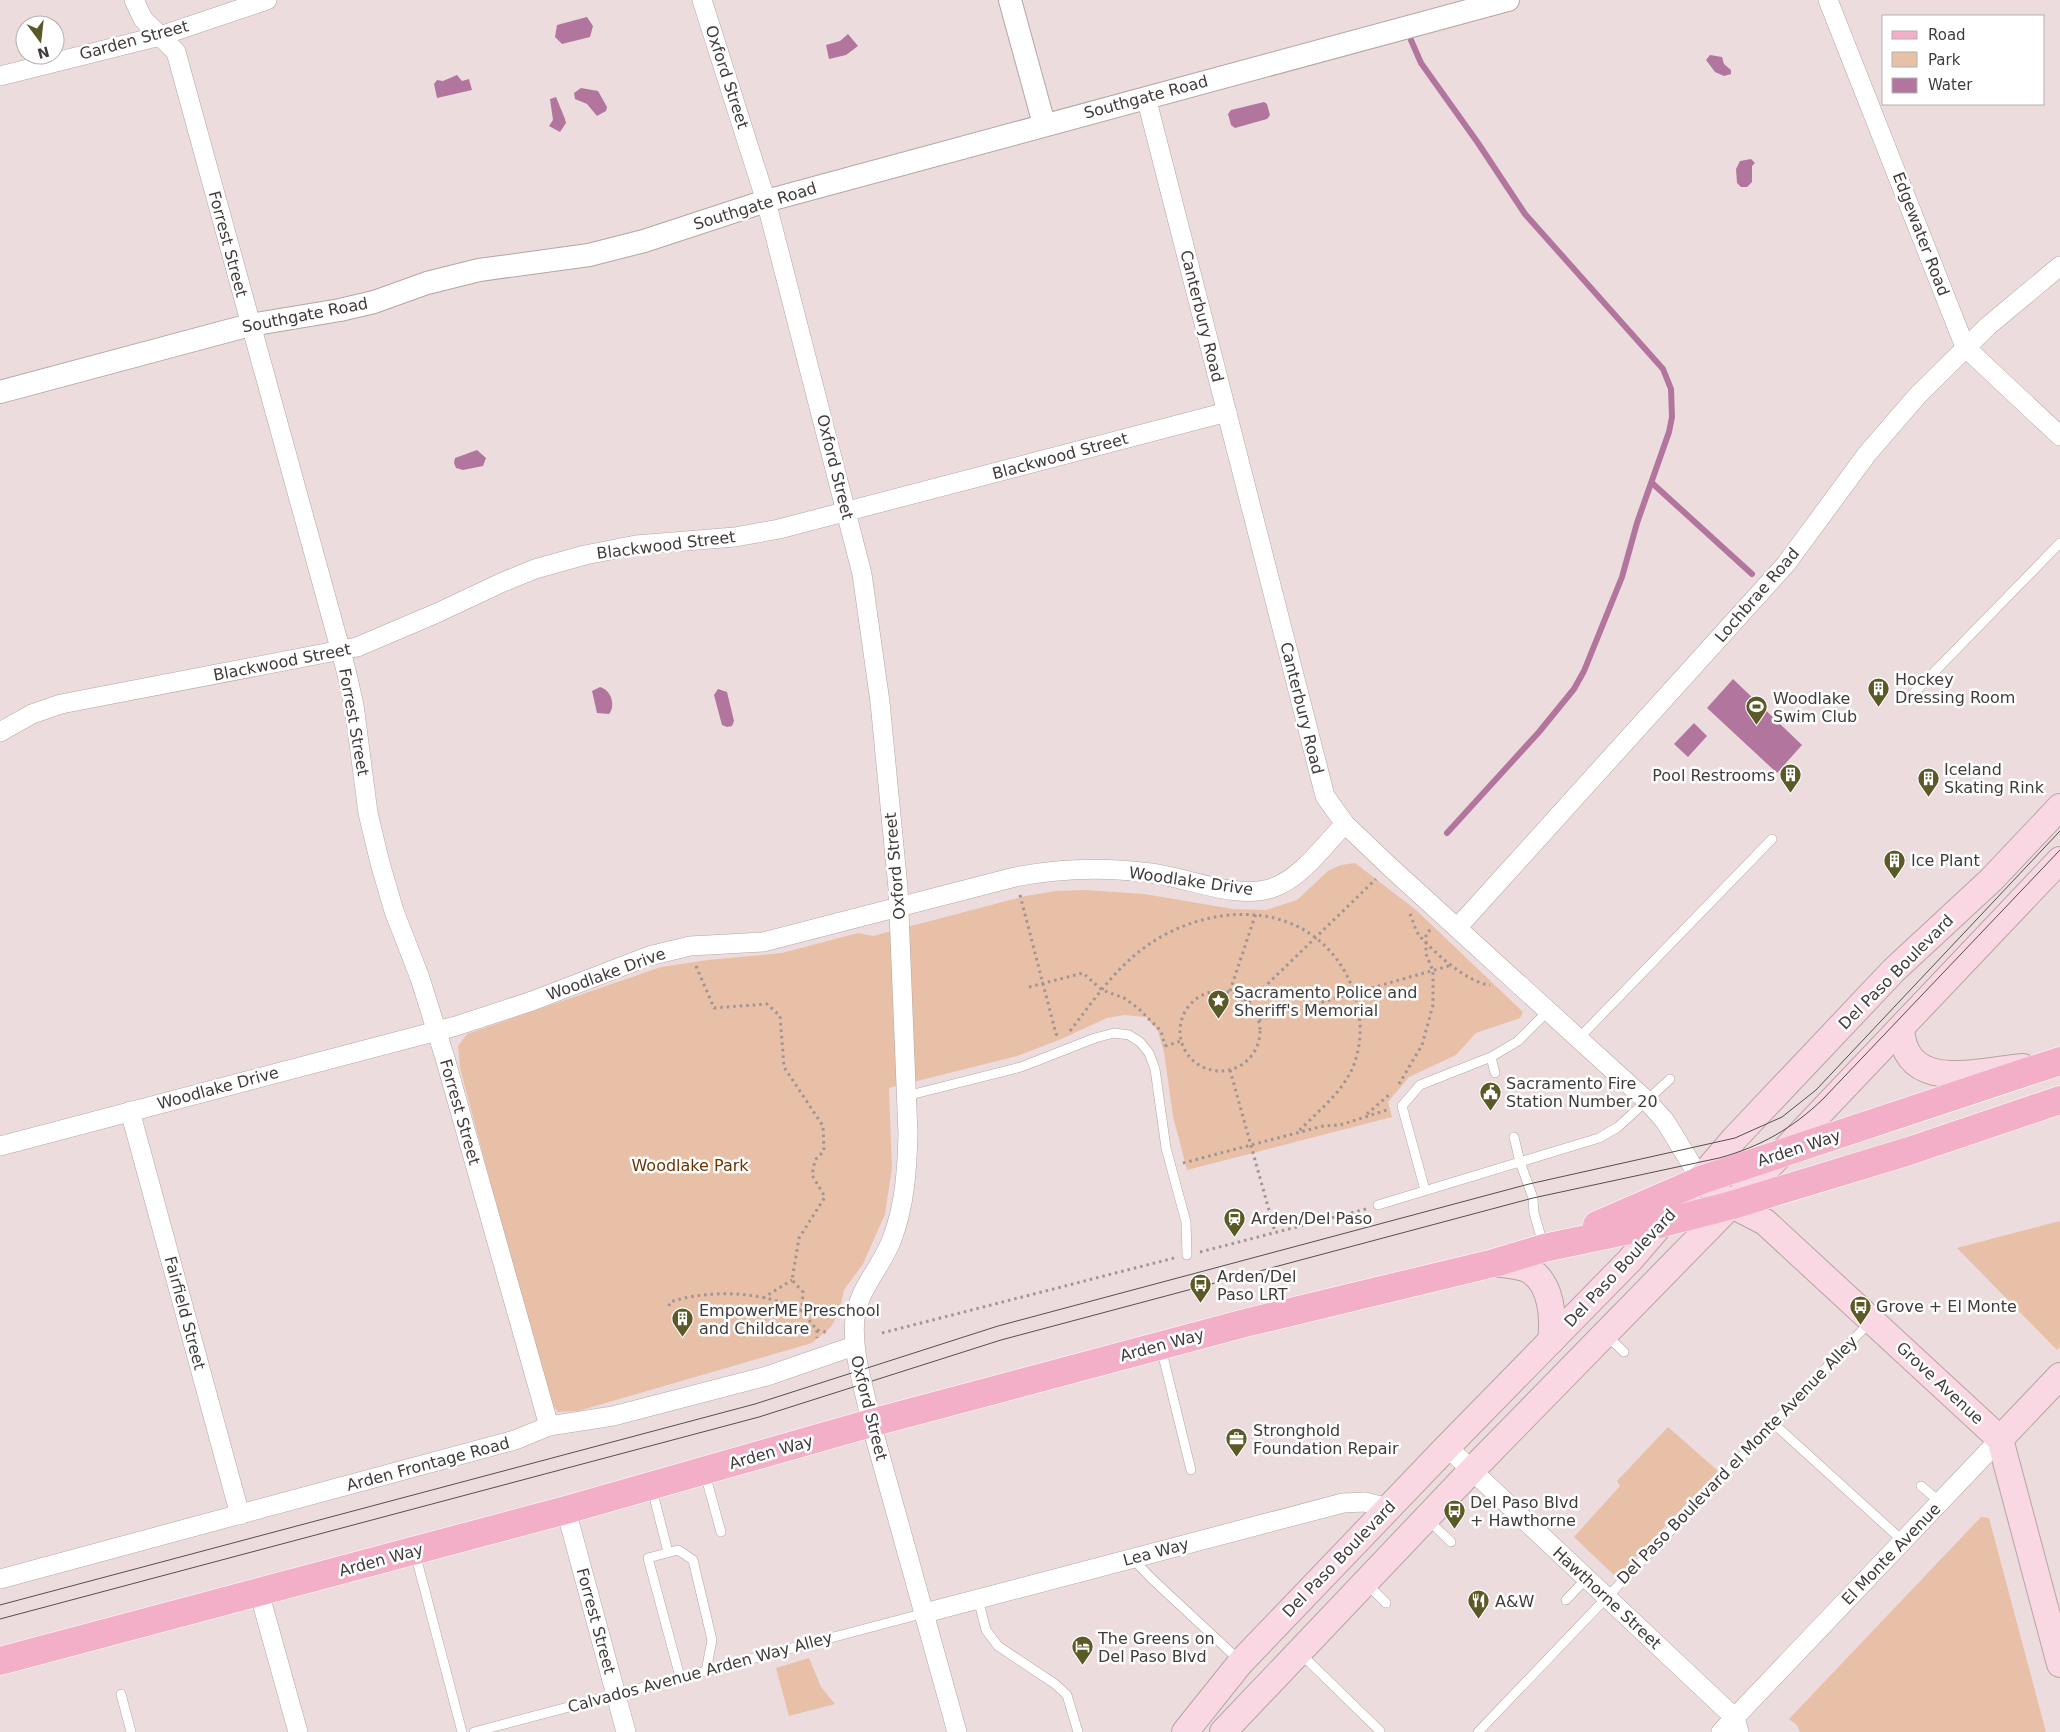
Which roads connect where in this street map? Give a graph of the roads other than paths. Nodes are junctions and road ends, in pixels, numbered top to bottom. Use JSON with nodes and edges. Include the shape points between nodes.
{"nodes":[{"id":1,"x":134,"y":0,"type":"edge"},
{"id":2,"x":267,"y":0,"type":"edge"},
{"id":3,"x":702,"y":0,"type":"edge"},
{"id":4,"x":1010,"y":0,"type":"edge"},
{"id":5,"x":1508,"y":0,"type":"edge"},
{"id":6,"x":1828,"y":0,"type":"edge"},
{"id":7,"x":160,"y":36,"type":"junction"},
{"id":8,"x":0,"y":76,"type":"edge"},
{"id":9,"x":1146,"y":97,"type":"junction"},
{"id":10,"x":1044,"y":124,"type":"junction"},
{"id":11,"x":766,"y":201,"type":"junction"},
{"id":12,"x":2060,"y":266,"type":"edge"},
{"id":13,"x":250,"y":325,"type":"junction"},
{"id":14,"x":1965,"y":347,"type":"junction"},
{"id":15,"x":0,"y":392,"type":"edge"},
{"id":16,"x":1227,"y":412,"type":"junction"},
{"id":17,"x":2060,"y":436,"type":"edge"},
{"id":18,"x":847,"y":512,"type":"junction"},
{"id":19,"x":2060,"y":543,"type":"edge"},
{"id":20,"x":340,"y":651,"type":"junction"},
{"id":21,"x":1906,"y":701,"type":"dead end"},
{"id":22,"x":0,"y":732,"type":"edge"},
{"id":23,"x":2060,"y":807,"type":"edge"},
{"id":24,"x":1345,"y":824,"type":"junction"},
{"id":25,"x":1772,"y":839,"type":"dead end"},
{"id":26,"x":2060,"y":860,"type":"edge"},
{"id":27,"x":900,"y":908,"type":"junction"},
{"id":28,"x":1457,"y":928,"type":"junction"},
{"id":29,"x":1549,"y":1010,"type":"junction"},
{"id":30,"x":1901,"y":1028,"type":"junction"},
{"id":31,"x":436,"y":1031,"type":"junction"},
{"id":32,"x":1579,"y":1038,"type":"junction"},
{"id":33,"x":1491,"y":1057,"type":"junction"},
{"id":34,"x":2054,"y":1063,"type":"edge"},
{"id":35,"x":1496,"y":1072,"type":"dead end"},
{"id":36,"x":1670,"y":1079,"type":"dead end"},
{"id":37,"x":906,"y":1096,"type":"junction"},
{"id":38,"x":2060,"y":1100,"type":"edge"},
{"id":39,"x":1647,"y":1101,"type":"junction"},
{"id":40,"x":130,"y":1111,"type":"junction"},
{"id":41,"x":1514,"y":1137,"type":"dead end"},
{"id":42,"x":0,"y":1146,"type":"edge"},
{"id":43,"x":1781,"y":1154,"type":"junction"},
{"id":44,"x":1520,"y":1162,"type":"junction"},
{"id":45,"x":1700,"y":1180,"type":"junction"},
{"id":46,"x":1425,"y":1190,"type":"junction"},
{"id":47,"x":1732,"y":1204,"type":"junction"},
{"id":48,"x":1378,"y":1205,"type":"road end"},
{"id":49,"x":1663,"y":1223,"type":"junction"},
{"id":50,"x":1544,"y":1248,"type":"junction"},
{"id":51,"x":1187,"y":1255,"type":"road end"},
{"id":52,"x":1494,"y":1262,"type":"junction"},
{"id":53,"x":1872,"y":1319,"type":"junction"},
{"id":54,"x":1604,"y":1333,"type":"junction"},
{"id":55,"x":1551,"y":1341,"type":"junction"},
{"id":56,"x":1160,"y":1345,"type":"junction"},
{"id":57,"x":854,"y":1346,"type":"junction"},
{"id":58,"x":1624,"y":1352,"type":"dead end"},
{"id":59,"x":2060,"y":1376,"type":"edge"},
{"id":60,"x":871,"y":1423,"type":"junction"},
{"id":61,"x":1773,"y":1423,"type":"junction"},
{"id":62,"x":549,"y":1426,"type":"junction"},
{"id":63,"x":2000,"y":1439,"type":"junction"},
{"id":64,"x":1447,"y":1447,"type":"junction"},
{"id":65,"x":1472,"y":1469,"type":"junction"},
{"id":66,"x":704,"y":1470,"type":"junction"},
{"id":67,"x":1191,"y":1470,"type":"dead end"},
{"id":68,"x":651,"y":1486,"type":"junction"},
{"id":69,"x":1921,"y":1486,"type":"dead end"},
{"id":70,"x":1940,"y":1502,"type":"junction"},
{"id":71,"x":1388,"y":1508,"type":"junction"},
{"id":72,"x":566,"y":1510,"type":"junction"},
{"id":73,"x":240,"y":1515,"type":"junction"},
{"id":74,"x":1427,"y":1519,"type":"junction"},
{"id":75,"x":721,"y":1532,"type":"dead end"},
{"id":76,"x":1451,"y":1542,"type":"dead end"},
{"id":77,"x":1903,"y":1542,"type":"junction"},
{"id":78,"x":414,"y":1551,"type":"junction"},
{"id":79,"x":668,"y":1552,"type":"junction"},
{"id":80,"x":1133,"y":1558,"type":"junction"},
{"id":81,"x":0,"y":1579,"type":"edge"},
{"id":82,"x":1586,"y":1579,"type":"junction"},
{"id":83,"x":1366,"y":1583,"type":"junction"},
{"id":84,"x":259,"y":1592,"type":"junction"},
{"id":85,"x":1606,"y":1597,"type":"junction"},
{"id":86,"x":978,"y":1599,"type":"junction"},
{"id":87,"x":1566,"y":1600,"type":"dead end"},
{"id":88,"x":1386,"y":1603,"type":"dead end"},
{"id":89,"x":925,"y":1613,"type":"junction"},
{"id":90,"x":1300,"y":1653,"type":"junction"},
{"id":91,"x":0,"y":1661,"type":"edge"},
{"id":92,"x":1241,"y":1662,"type":"junction"},
{"id":93,"x":2060,"y":1664,"type":"edge"},
{"id":94,"x":706,"y":1671,"type":"junction"},
{"id":95,"x":680,"y":1677,"type":"junction"},
{"id":96,"x":122,"y":1694,"type":"dead end"},
{"id":97,"x":615,"y":1694,"type":"junction"},
{"id":98,"x":1737,"y":1725,"type":"edge"},
{"id":99,"x":1380,"y":1731,"type":"edge"},
{"id":100,"x":131,"y":1732,"type":"edge"},
{"id":101,"x":298,"y":1732,"type":"edge"},
{"id":102,"x":462,"y":1732,"type":"edge"},
{"id":103,"x":474,"y":1732,"type":"edge"},
{"id":104,"x":626,"y":1732,"type":"edge"},
{"id":105,"x":957,"y":1732,"type":"edge"},
{"id":106,"x":1078,"y":1732,"type":"edge"},
{"id":107,"x":1186,"y":1732,"type":"edge"},
{"id":108,"x":1223,"y":1732,"type":"edge"},
{"id":109,"x":1478,"y":1732,"type":"edge"},
{"id":110,"x":1721,"y":1732,"type":"edge"}],
"edges":[{"from":1,"to":7,"type":"street","name":"Forrest Street","via":[[143,19]]},
{"from":2,"to":7,"type":"street","name":"Garden Street"},
{"from":3,"to":11,"type":"street","name":"Oxford Street"},
{"from":4,"to":10,"type":"street"},
{"from":5,"to":9,"type":"street","name":"Southgate Road"},
{"from":6,"to":14,"type":"street","name":"Edgewater Road"},
{"from":7,"to":8,"type":"street","name":"Garden Street"},
{"from":7,"to":13,"type":"street","name":"Forrest Street","via":[[176,52]]},
{"from":9,"to":10,"type":"street","name":"Southgate Road"},
{"from":9,"to":16,"type":"street","name":"Canterbury Road"},
{"from":10,"to":11,"type":"street","name":"Southgate Road"},
{"from":11,"to":13,"type":"street","name":"Southgate Road","via":[[644,241],[589,255],[480,270],[427,283],[374,302]]},
{"from":11,"to":18,"type":"street","name":"Oxford Street"},
{"from":12,"to":14,"type":"street","name":"Lochbrae Road"},
{"from":13,"to":15,"type":"street","name":"Southgate Road"},
{"from":13,"to":20,"type":"street","name":"Forrest Street"},
{"from":14,"to":17,"type":"street","name":"Edgewater Road"},
{"from":14,"to":28,"type":"street","name":"Lochbrae Road","via":[[1867,454],[1786,564]]},
{"from":16,"to":18,"type":"street","name":"Blackwood Street"},
{"from":16,"to":24,"type":"street","name":"Canterbury Road","via":[[1325,796]]},
{"from":18,"to":20,"type":"street","name":"Blackwood Street","via":[[735,537],[636,545],[585,555],[535,569],[437,614]]},
{"from":18,"to":27,"type":"street","name":"Oxford Street","via":[[873,638]]},
{"from":19,"to":21,"type":"lane"},
{"from":20,"to":22,"type":"street","name":"Blackwood Street","via":[[61,704],[32,714]]},
{"from":20,"to":31,"type":"street","name":"Forrest Street","via":[[354,706],[368,813],[378,854],[394,911]]},
{"from":23,"to":45,"type":"main road","name":"Del Paso Boulevard","via":[[1991,880],[1894,970],[1735,1138]]},
{"from":24,"to":27,"type":"street","name":"Woodlake Drive","via":[[1291,878],[1256,892],[1152,873],[1048,870]]},
{"from":24,"to":28,"type":"street","name":"Canterbury Road"},
{"from":25,"to":32,"type":"lane"},
{"from":26,"to":30,"type":"main road","name":"Del Paso Boulevard"},
{"from":27,"to":31,"type":"street","name":"Woodlake Drive","via":[[763,942],[690,946],[649,956],[532,1001]]},
{"from":27,"to":37,"type":"street","name":"Oxford Street"},
{"from":28,"to":29,"type":"street","name":"Canterbury Road"},
{"from":29,"to":32,"type":"street","name":"Canterbury Road"},
{"from":29,"to":33,"type":"lane","via":[[1518,1041]]},
{"from":30,"to":34,"type":"main road","via":[[1902,1042],[1909,1059],[1931,1072],[1952,1074]]},
{"from":30,"to":43,"type":"main road","name":"Del Paso Boulevard"},
{"from":31,"to":40,"type":"street","name":"Woodlake Drive"},
{"from":31,"to":62,"type":"street","name":"Forrest Street"},
{"from":32,"to":39,"type":"street","name":"Canterbury Road"},
{"from":33,"to":35,"type":"lane"},
{"from":33,"to":46,"type":"lane","via":[[1420,1085],[1402,1106]]},
{"from":34,"to":43,"type":"main road","name":"Arden Way"},
{"from":36,"to":39,"type":"lane"},
{"from":37,"to":51,"type":"lane","via":[[1021,1067],[1114,1033],[1140,1042],[1156,1069],[1166,1148],[1186,1222]]},
{"from":37,"to":57,"type":"street","name":"Oxford Street","via":[[908,1134],[904,1195],[892,1241],[866,1284],[856,1316]]},
{"from":38,"to":47,"type":"main road","name":"Arden Way","via":[[1909,1151]]},
{"from":39,"to":44,"type":"lane","via":[[1618,1127],[1599,1138]]},
{"from":39,"to":45,"type":"street","name":"Canterbury Road","via":[[1665,1121]]},
{"from":40,"to":42,"type":"street","name":"Woodlake Drive"},
{"from":40,"to":73,"type":"street","name":"Fairfield Street"},
{"from":41,"to":44,"type":"lane"},
{"from":43,"to":45,"type":"main road","name":"Arden Way"},
{"from":43,"to":47,"type":"main road","name":"Del Paso Boulevard"},
{"from":44,"to":46,"type":"lane"},
{"from":44,"to":50,"type":"lane","via":[[1529,1184]]},
{"from":45,"to":47,"type":"main road","name":"Grove Avenue"},
{"from":45,"to":49,"type":"main road","name":"Del Paso Boulevard"},
{"from":45,"to":50,"type":"main road","name":"Arden Way"},
{"from":46,"to":48,"type":"lane"},
{"from":47,"to":49,"type":"main road","name":"Arden Way"},
{"from":47,"to":53,"type":"main road","name":"Grove Avenue","via":[[1765,1222]]},
{"from":47,"to":54,"type":"main road","name":"Del Paso Boulevard"},
{"from":49,"to":50,"type":"main road","name":"Arden Way"},
{"from":49,"to":55,"type":"main road","name":"Del Paso Boulevard"},
{"from":50,"to":52,"type":"main road","name":"Arden Way"},
{"from":52,"to":55,"type":"main road","via":[[1527,1269],[1538,1276],[1551,1311]]},
{"from":52,"to":56,"type":"main road","name":"Arden Way"},
{"from":53,"to":61,"type":"lane","name":"Del Paso Boulevard el Monte Avenue Alley"},
{"from":53,"to":63,"type":"main road","name":"Grove Avenue"},
{"from":54,"to":58,"type":"lane"},
{"from":54,"to":65,"type":"main road","name":"Del Paso Boulevard"},
{"from":55,"to":64,"type":"main road","name":"Del Paso Boulevard"},
{"from":56,"to":60,"type":"main road","name":"Arden Way"},
{"from":56,"to":67,"type":"lane"},
{"from":57,"to":60,"type":"street","name":"Oxford Street"},
{"from":57,"to":62,"type":"street","name":"Arden Frontage Road","via":[[767,1376],[612,1416]]},
{"from":59,"to":63,"type":"main road","name":"El Monte Avenue"},
{"from":60,"to":66,"type":"main road","name":"Arden Way"},
{"from":60,"to":89,"type":"street","name":"Oxford Street"},
{"from":61,"to":77,"type":"lane"},
{"from":61,"to":85,"type":"lane","name":"Del Paso Boulevard el Monte Avenue Alley"},
{"from":62,"to":73,"type":"street","name":"Arden Frontage Road","via":[[516,1440]]},
{"from":63,"to":70,"type":"street","name":"El Monte Avenue"},
{"from":63,"to":93,"type":"main road"},
{"from":64,"to":65,"type":"street","name":"Hawthorne Street"},
{"from":64,"to":71,"type":"main road","name":"Del Paso Boulevard"},
{"from":65,"to":74,"type":"main road","name":"Del Paso Boulevard"},
{"from":65,"to":82,"type":"street","name":"Hawthorne Street"},
{"from":66,"to":68,"type":"main road","name":"Arden Way"},
{"from":66,"to":75,"type":"lane"},
{"from":68,"to":72,"type":"main road","name":"Arden Way"},
{"from":68,"to":79,"type":"lane"},
{"from":69,"to":70,"type":"lane"},
{"from":70,"to":77,"type":"street","name":"El Monte Avenue"},
{"from":71,"to":80,"type":"street","name":"Lea Way","via":[[1370,1502],[1343,1503]]},
{"from":71,"to":92,"type":"main road","name":"Del Paso Boulevard"},
{"from":72,"to":78,"type":"main road","name":"Arden Way"},
{"from":72,"to":97,"type":"street","name":"Forrest Street"},
{"from":73,"to":81,"type":"street","name":"Arden Frontage Road"},
{"from":74,"to":76,"type":"lane"},
{"from":74,"to":83,"type":"main road","name":"Del Paso Boulevard"},
{"from":77,"to":98,"type":"street","name":"El Monte Avenue"},
{"from":78,"to":84,"type":"main road","name":"Arden Way"},
{"from":78,"to":102,"type":"lane"},
{"from":79,"to":94,"type":"lane","via":[[678,1550],[693,1560],[712,1640]]},
{"from":79,"to":95,"type":"lane","via":[[648,1558]]},
{"from":80,"to":86,"type":"street","name":"Lea Way"},
{"from":80,"to":92,"type":"lane"},
{"from":82,"to":85,"type":"street","name":"Hawthorne Street"},
{"from":82,"to":87,"type":"lane"},
{"from":83,"to":88,"type":"lane"},
{"from":83,"to":90,"type":"main road","name":"Del Paso Boulevard"},
{"from":84,"to":91,"type":"main road","name":"Arden Way"},
{"from":84,"to":101,"type":"street"},
{"from":85,"to":98,"type":"street","name":"Hawthorne Street"},
{"from":85,"to":109,"type":"lane","name":"Del Paso Boulevard el Monte Avenue Alley"},
{"from":86,"to":89,"type":"street","name":"Lea Way"},
{"from":86,"to":106,"type":"lane","via":[[986,1630],[998,1646],[1067,1695]]},
{"from":89,"to":94,"type":"lane","name":"Calvados Avenue Arden Way Alley","via":[[754,1654]]},
{"from":89,"to":105,"type":"street","name":"Oxford Street"},
{"from":90,"to":99,"type":"lane"},
{"from":90,"to":108,"type":"main road","name":"Del Paso Boulevard"},
{"from":92,"to":107,"type":"main road","name":"Del Paso Boulevard"},
{"from":94,"to":95,"type":"lane","name":"Calvados Avenue Arden Way Alley"},
{"from":95,"to":97,"type":"lane","name":"Calvados Avenue Arden Way Alley"},
{"from":96,"to":100,"type":"lane"},
{"from":97,"to":103,"type":"lane","name":"Calvados Avenue Arden Way Alley"},
{"from":97,"to":104,"type":"street","name":"Forrest Street"},
{"from":98,"to":110,"type":"street","name":"El Monte Avenue"}]}
